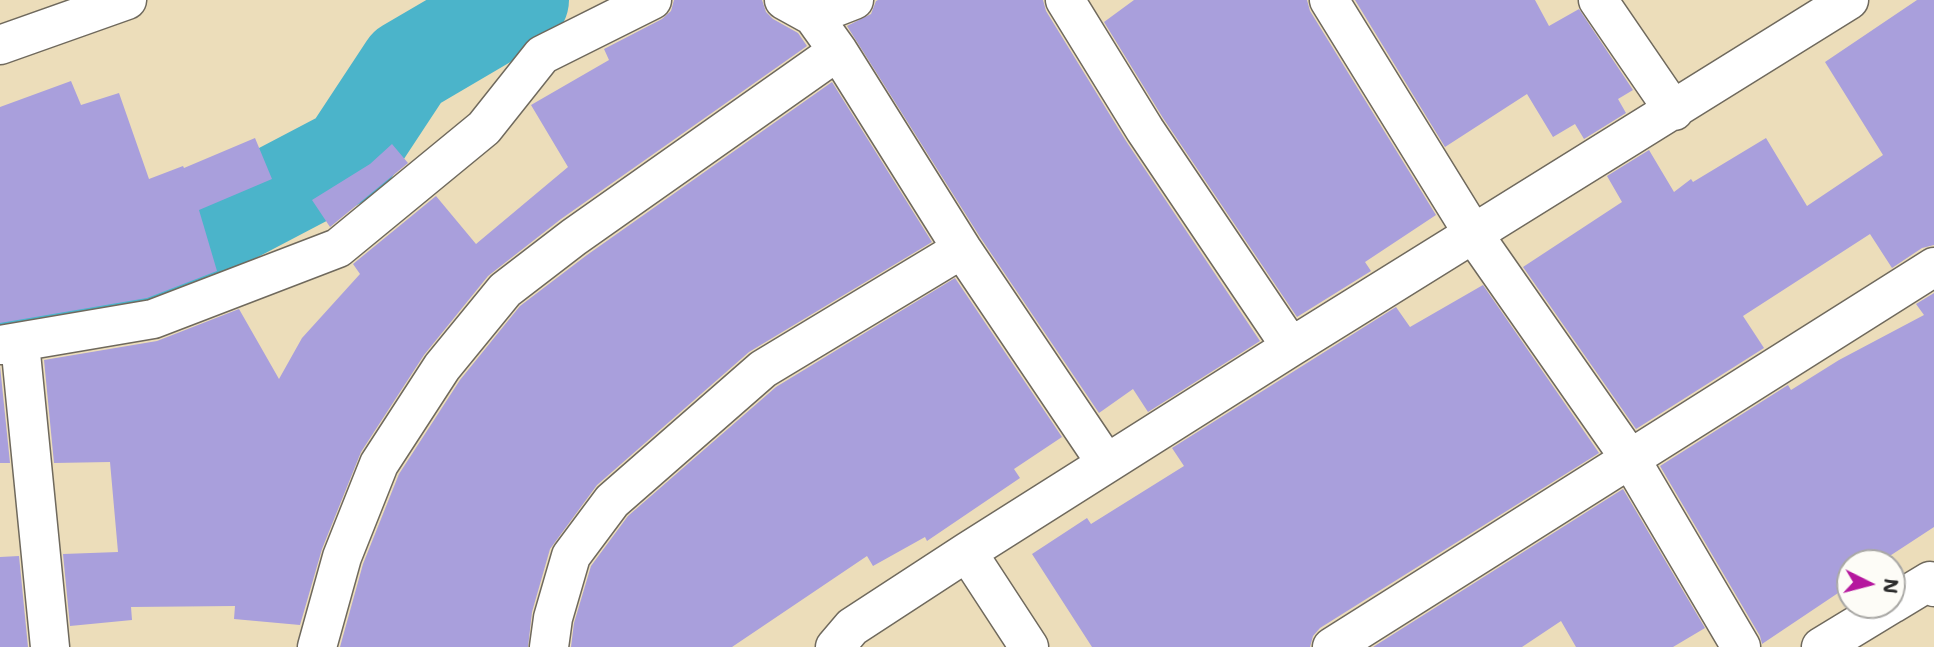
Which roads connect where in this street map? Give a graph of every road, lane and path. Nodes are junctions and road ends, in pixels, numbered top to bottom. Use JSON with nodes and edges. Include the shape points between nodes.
{"nodes":[{"id":1,"x":127,"y":0,"type":"edge"},
{"id":2,"x":652,"y":0,"type":"edge"},
{"id":3,"x":854,"y":0,"type":"edge"},
{"id":4,"x":1065,"y":0,"type":"edge"},
{"id":5,"x":1329,"y":0,"type":"edge"},
{"id":6,"x":1598,"y":0,"type":"edge"},
{"id":7,"x":1849,"y":0,"type":"edge"},
{"id":8,"x":798,"y":8,"type":"edge"},
{"id":9,"x":0,"y":45,"type":"edge"},
{"id":10,"x":838,"y":51,"type":"junction"},
{"id":11,"x":1674,"y":111,"type":"junction"},
{"id":12,"x":1474,"y":235,"type":"junction"},
{"id":13,"x":962,"y":249,"type":"junction"},
{"id":14,"x":1934,"y":267,"type":"edge"},
{"id":15,"x":10,"y":344,"type":"edge"},
{"id":16,"x":1291,"y":346,"type":"junction"},
{"id":17,"x":1631,"y":460,"type":"junction"},
{"id":18,"x":1106,"y":463,"type":"junction"},
{"id":19,"x":967,"y":552,"type":"junction"},
{"id":20,"x":1933,"y":582,"type":"edge"},
{"id":21,"x":1906,"y":597,"type":"edge"},
{"id":22,"x":1868,"y":619,"type":"edge"},
{"id":23,"x":50,"y":647,"type":"edge"},
{"id":24,"x":317,"y":647,"type":"edge"},
{"id":25,"x":549,"y":647,"type":"edge"},
{"id":26,"x":835,"y":647,"type":"edge"},
{"id":27,"x":1029,"y":647,"type":"edge"},
{"id":28,"x":1332,"y":647,"type":"edge"},
{"id":29,"x":1741,"y":647,"type":"edge"},
{"id":30,"x":1821,"y":647,"type":"edge"}],
"edges":[{"from":1,"to":9,"type":"street"},
{"from":2,"to":15,"type":"street","via":[[542,55],[484,128],[338,248],[153,319]]},
{"from":3,"to":8,"type":"street"},
{"from":4,"to":16,"type":"street","via":[[1145,130]]},
{"from":5,"to":12,"type":"street"},
{"from":6,"to":11,"type":"street"},
{"from":7,"to":11,"type":"street"},
{"from":8,"to":10,"type":"street"},
{"from":10,"to":13,"type":"street"},
{"from":10,"to":24,"type":"street","via":[[505,290],[442,367],[379,464],[342,557]]},
{"from":11,"to":12,"type":"street"},
{"from":12,"to":16,"type":"street"},
{"from":12,"to":17,"type":"street"},
{"from":13,"to":18,"type":"street"},
{"from":13,"to":25,"type":"street","via":[[763,369],[612,501],[571,556]]},
{"from":14,"to":17,"type":"street"},
{"from":15,"to":23,"type":"street"},
{"from":16,"to":18,"type":"street"},
{"from":17,"to":28,"type":"street"},
{"from":17,"to":29,"type":"street"},
{"from":18,"to":19,"type":"street"},
{"from":19,"to":26,"type":"street","via":[[852,627]]},
{"from":19,"to":27,"type":"street"},
{"from":20,"to":21,"type":"street"},
{"from":22,"to":30,"type":"street"}]}
